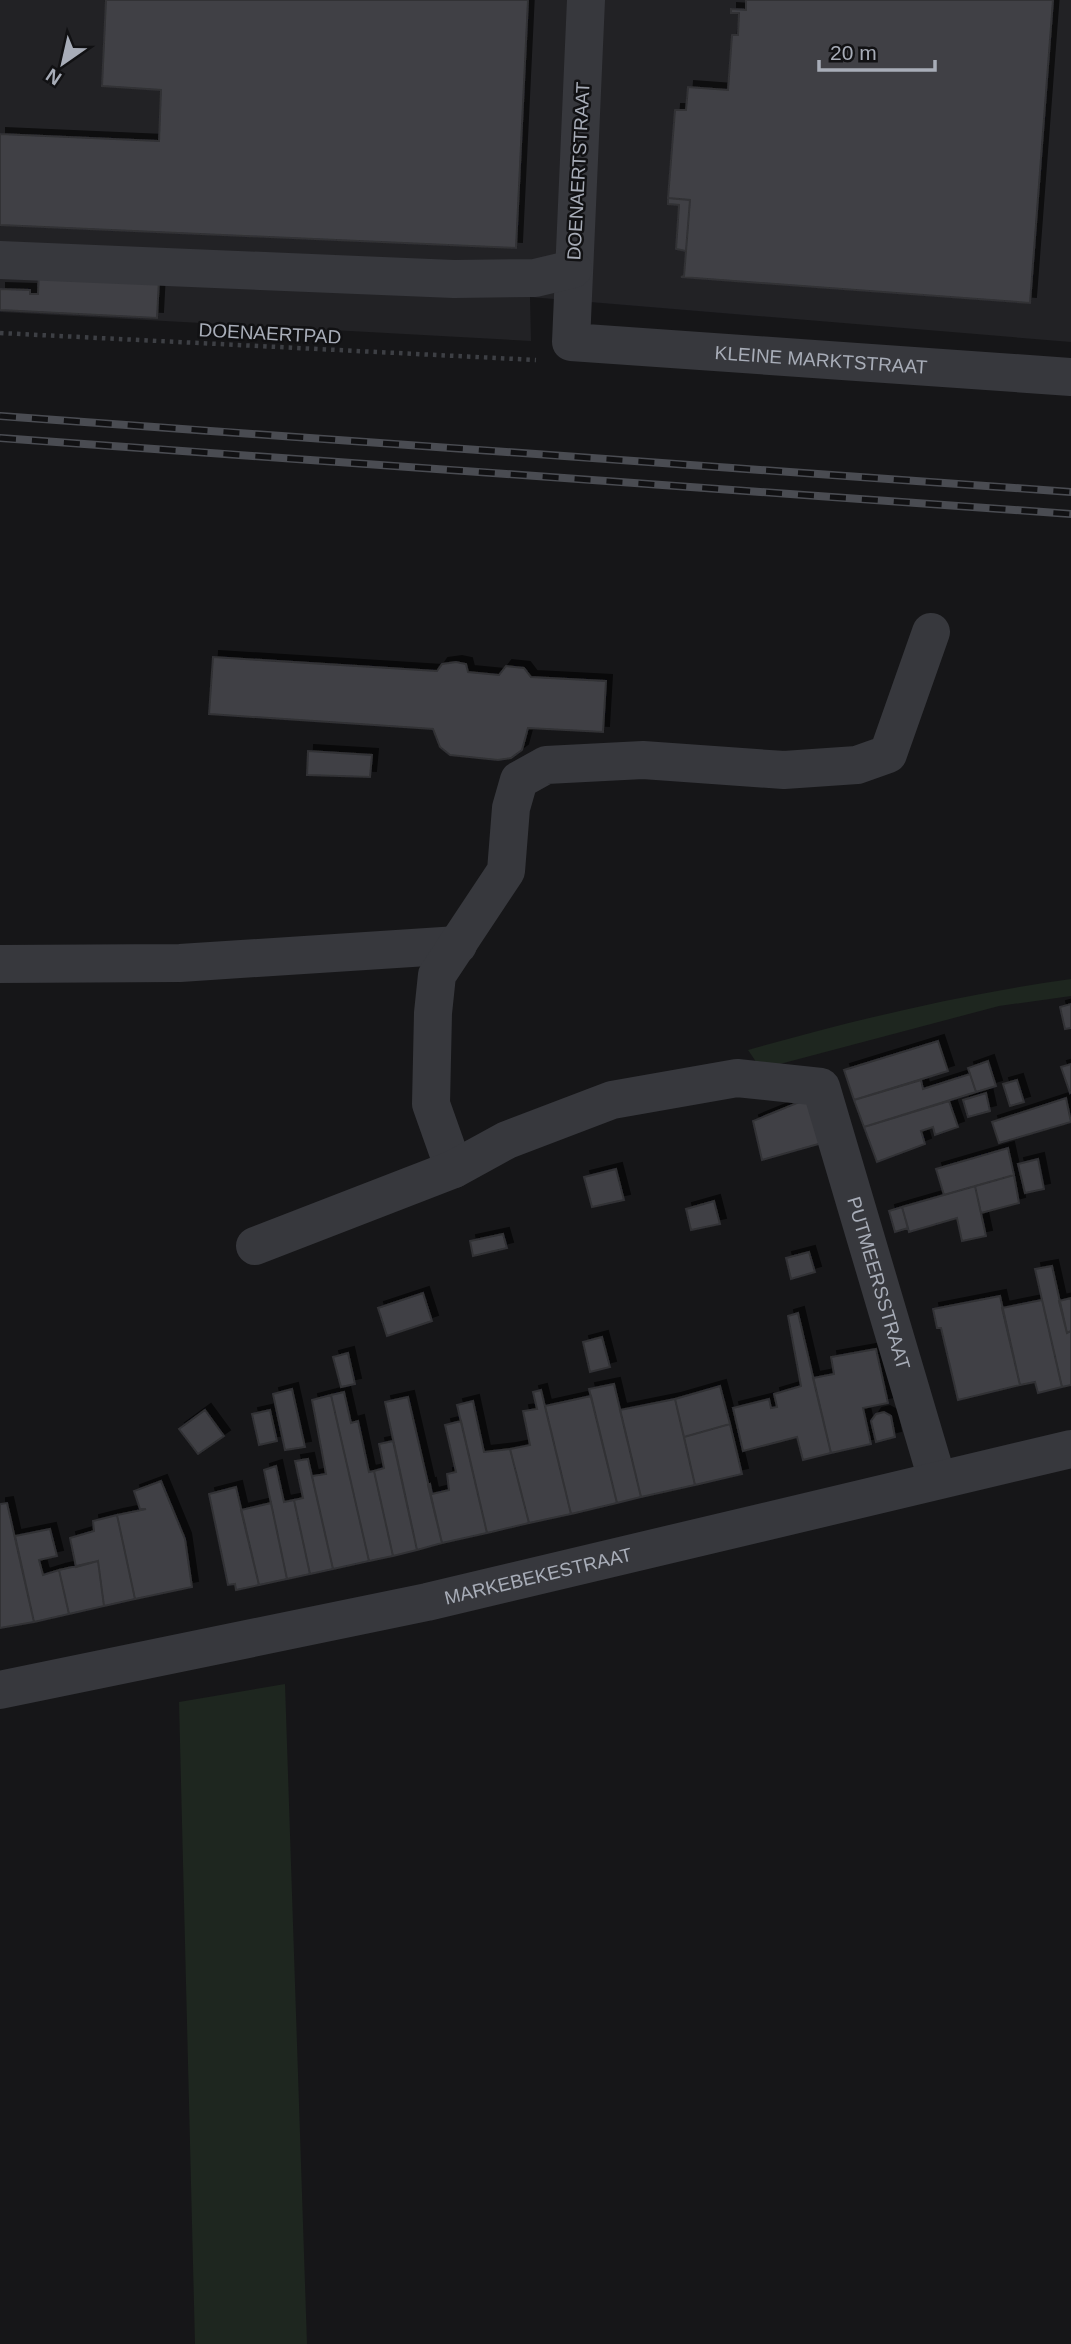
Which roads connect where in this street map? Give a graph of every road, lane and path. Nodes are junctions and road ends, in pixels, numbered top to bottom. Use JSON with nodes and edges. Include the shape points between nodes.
{"nodes":[{"id":1,"x":586,"y":0,"type":"edge"},
{"id":2,"x":0,"y":260,"type":"edge"},
{"id":3,"x":573,"y":269,"type":"junction"},
{"id":4,"x":0,"y":333,"type":"edge"},
{"id":5,"x":555,"y":351,"type":"junction"},
{"id":6,"x":1071,"y":377,"type":"edge"},
{"id":7,"x":931,"y":632,"type":"dead end"},
{"id":8,"x":458,"y":945,"type":"junction"},
{"id":9,"x":0,"y":964,"type":"edge"},
{"id":10,"x":454,"y":1169,"type":"junction"},
{"id":11,"x":255,"y":1246,"type":"dead end"},
{"id":12,"x":1071,"y":1450,"type":"edge"},
{"id":13,"x":937,"y":1479,"type":"junction"},
{"id":14,"x":0,"y":1690,"type":"edge"}],
"edges":[{"from":1,"to":3,"type":"street","name":"DOENAERTSTRAAT"},
{"from":2,"to":3,"type":"street","via":[[454,279],[536,278]]},
{"from":3,"to":5,"type":"street","name":"DOENAERTSTRAAT"},
{"from":4,"to":5,"type":"path","name":"DOENAERTPAD"},
{"from":5,"to":6,"type":"street","name":"KLEINE MARKTSTRAAT"},
{"from":7,"to":8,"type":"street","via":[[888,754],[857,765],[784,770],[643,760],[546,765],[519,780],[510,808],[506,871]]},
{"from":8,"to":9,"type":"street","via":[[180,963]]},
{"from":8,"to":10,"type":"street","via":[[438,975],[432,1040],[431,1104]]},
{"from":10,"to":11,"type":"street"},
{"from":10,"to":13,"type":"street","name":"PUTMEERSSTRAAT","via":[[507,1139],[612,1100],[737,1078],[821,1087]]},
{"from":12,"to":13,"type":"street","name":"MARKEBEKESTRAAT"},
{"from":13,"to":14,"type":"street","name":"MARKEBEKESTRAAT","via":[[427,1602]]}]}
